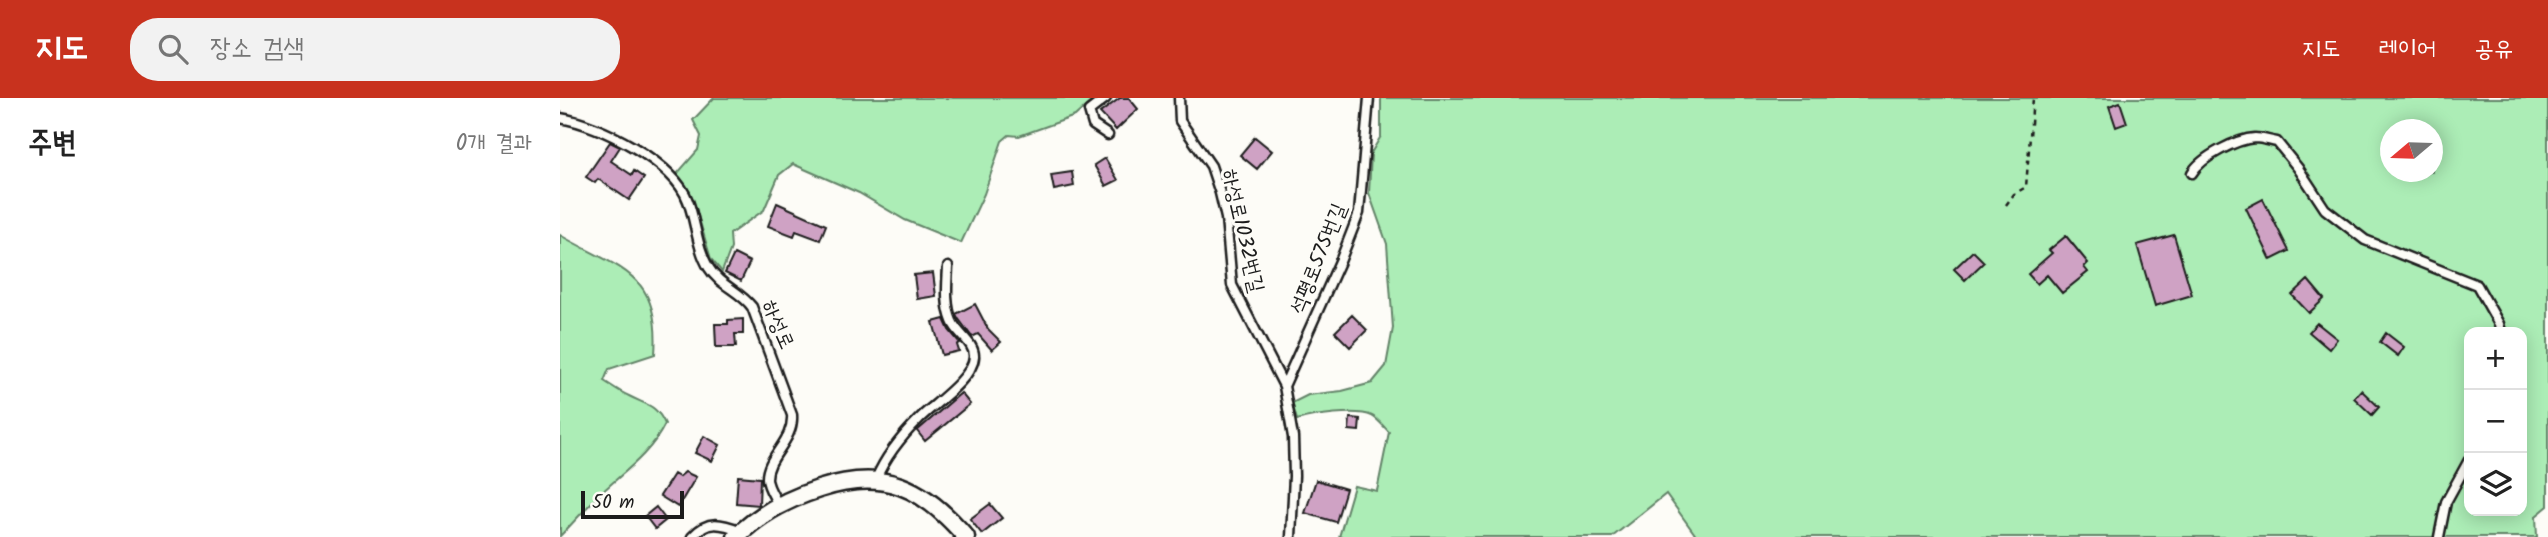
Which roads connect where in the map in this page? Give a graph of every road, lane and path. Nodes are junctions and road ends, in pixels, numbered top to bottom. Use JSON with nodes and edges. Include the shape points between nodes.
{"nodes":[{"id":1,"x":1105,"y":98,"type":"edge"},
{"id":2,"x":1179,"y":98,"type":"edge"},
{"id":3,"x":1369,"y":98,"type":"edge"},
{"id":4,"x":2032,"y":98,"type":"edge"},
{"id":5,"x":560,"y":118,"type":"edge"},
{"id":6,"x":1108,"y":135,"type":"dead end"},
{"id":7,"x":2192,"y":173,"type":"dead end"},
{"id":8,"x":2006,"y":205,"type":"dead end"},
{"id":9,"x":948,"y":267,"type":"dead end"},
{"id":10,"x":2500,"y":327,"type":"edge"},
{"id":11,"x":1284,"y":386,"type":"junction"},
{"id":12,"x":2464,"y":469,"type":"edge"},
{"id":13,"x":876,"y":479,"type":"junction"},
{"id":14,"x":778,"y":504,"type":"junction"},
{"id":15,"x":739,"y":534,"type":"edge"},
{"id":16,"x":692,"y":537,"type":"edge"},
{"id":17,"x":966,"y":537,"type":"edge"},
{"id":18,"x":1291,"y":537,"type":"edge"},
{"id":19,"x":2439,"y":537,"type":"edge"}],
"edges":[{"from":1,"to":6,"type":"lane","via":[[1088,111],[1093,125]]},
{"from":2,"to":11,"type":"lane","name":"하성로1032번길","via":[[1180,121],[1211,166],[1220,192],[1232,285]]},
{"from":3,"to":11,"type":"lane","name":"석평로575번길","via":[[1359,213]]},
{"from":4,"to":8,"type":"path","via":[[2026,187]]},
{"from":5,"to":14,"type":"lane","name":"하성로","via":[[611,135],[672,177],[687,198],[708,267],[752,307],[792,415],[793,427],[767,478]]},
{"from":7,"to":10,"type":"lane","via":[[2197,164],[2227,147],[2254,138],[2277,142],[2325,209],[2365,240],[2477,285]]},
{"from":9,"to":13,"type":"lane","via":[[948,309],[959,334],[972,347],[973,364],[899,441]]},
{"from":11,"to":18,"type":"lane","name":"하성로1032번길","via":[[1293,437]]},
{"from":12,"to":19,"type":"lane","via":[[2446,502]]},
{"from":13,"to":14,"type":"street","via":[[836,484]]},
{"from":13,"to":17,"type":"street","via":[[920,495]]},
{"from":14,"to":15,"type":"street"},
{"from":15,"to":16,"type":"lane","via":[[714,523]]}]}
